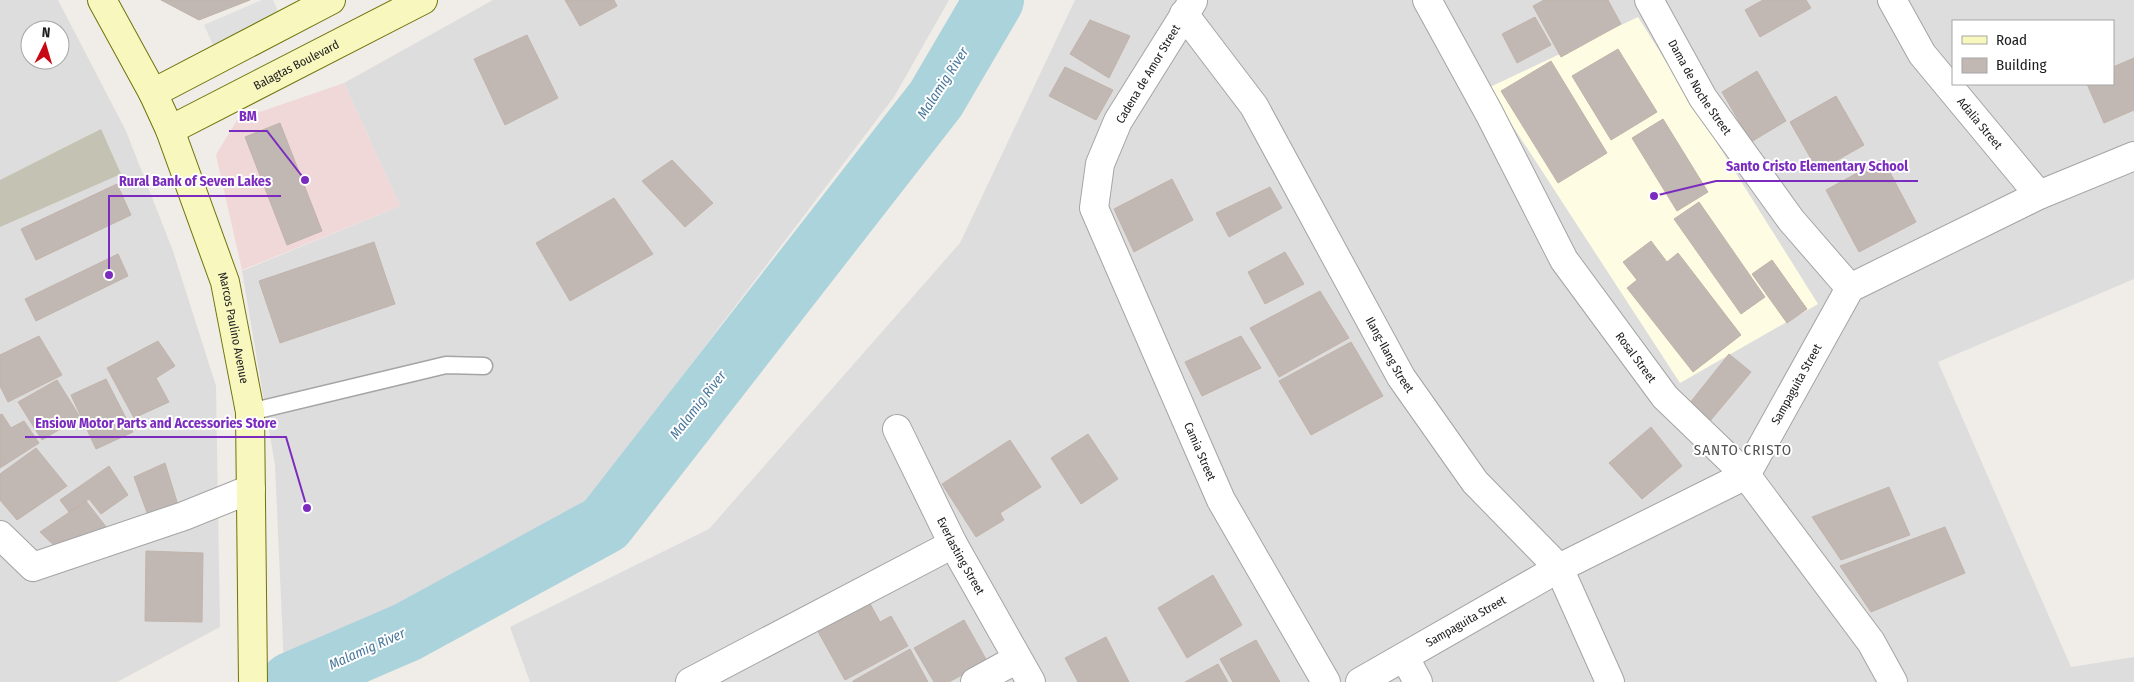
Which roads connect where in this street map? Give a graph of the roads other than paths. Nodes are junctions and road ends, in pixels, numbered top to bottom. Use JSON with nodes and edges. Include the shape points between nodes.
{"nodes":[{"id":1,"x":102,"y":0,"type":"edge"},
{"id":2,"x":332,"y":0,"type":"edge"},
{"id":3,"x":423,"y":0,"type":"edge"},
{"id":4,"x":1427,"y":0,"type":"edge"},
{"id":5,"x":1650,"y":0,"type":"edge"},
{"id":6,"x":1892,"y":0,"type":"edge"},
{"id":7,"x":1189,"y":7,"type":"edge"},
{"id":8,"x":153,"y":93,"type":"junction"},
{"id":9,"x":170,"y":130,"type":"junction"},
{"id":10,"x":2134,"y":156,"type":"edge"},
{"id":11,"x":2039,"y":195,"type":"junction"},
{"id":12,"x":1094,"y":208,"type":"joint"},
{"id":13,"x":1850,"y":288,"type":"junction"},
{"id":14,"x":484,"y":366,"type":"dead end"},
{"id":15,"x":250,"y":412,"type":"junction"},
{"id":16,"x":897,"y":428,"type":"dead end"},
{"id":17,"x":1746,"y":475,"type":"junction"},
{"id":18,"x":251,"y":489,"type":"junction"},
{"id":19,"x":0,"y":535,"type":"edge"},
{"id":20,"x":953,"y":544,"type":"junction"},
{"id":21,"x":1559,"y":568,"type":"junction"},
{"id":22,"x":1405,"y":658,"type":"junction"},
{"id":23,"x":1024,"y":671,"type":"edge"},
{"id":24,"x":253,"y":682,"type":"edge"},
{"id":25,"x":690,"y":682,"type":"edge"},
{"id":26,"x":975,"y":682,"type":"edge"},
{"id":27,"x":1326,"y":682,"type":"edge"},
{"id":28,"x":1360,"y":682,"type":"edge"},
{"id":29,"x":1418,"y":682,"type":"edge"},
{"id":30,"x":1610,"y":682,"type":"edge"},
{"id":31,"x":1893,"y":682,"type":"edge"}],
"edges":[{"from":1,"to":8,"type":"main road","name":"Marcos Paulino Avenue"},
{"from":2,"to":8,"type":"main road"},
{"from":3,"to":9,"type":"main road","name":"Balagtas Boulevard"},
{"from":4,"to":17,"type":"street","name":"Rosal Street","via":[[1564,260],[1665,397]]},
{"from":5,"to":13,"type":"street","name":"Dama de Noche Street","via":[[1703,98],[1791,220]]},
{"from":6,"to":11,"type":"street","name":"Adalia Street","via":[[1922,54]]},
{"from":7,"to":12,"type":"street","name":"Cadena de Amor Street","via":[[1118,121],[1100,164]]},
{"from":7,"to":21,"type":"street","name":"Ilang-Ilang Street","via":[[1254,106],[1401,378],[1475,482]]},
{"from":8,"to":9,"type":"main road","name":"Marcos Paulino Avenue"},
{"from":9,"to":15,"type":"main road","name":"Marcos Paulino Avenue","via":[[225,282]]},
{"from":10,"to":11,"type":"street"},
{"from":11,"to":13,"type":"street"},
{"from":12,"to":27,"type":"street","name":"Camia Street","via":[[1221,500]]},
{"from":13,"to":17,"type":"street","name":"Sampaguita Street"},
{"from":14,"to":15,"type":"lane","via":[[446,364]]},
{"from":15,"to":18,"type":"main road","name":"Marcos Paulino Avenue"},
{"from":16,"to":20,"type":"street","name":"Everlasting Street"},
{"from":17,"to":21,"type":"street","name":"Sampaguita Street"},
{"from":17,"to":31,"type":"street","name":"Rosal Street","via":[[1872,642]]},
{"from":18,"to":19,"type":"street","via":[[184,516],[33,566]]},
{"from":18,"to":24,"type":"main road","name":"Marcos Paulino Avenue"},
{"from":20,"to":23,"type":"street","name":"Everlasting Street"},
{"from":20,"to":25,"type":"street"},
{"from":21,"to":22,"type":"street","name":"Sampaguita Street"},
{"from":21,"to":30,"type":"street","name":"Ilang-Ilang Street"},
{"from":22,"to":28,"type":"street","name":"Sampaguita Street"},
{"from":22,"to":29,"type":"street"},
{"from":23,"to":26,"type":"street"}]}
